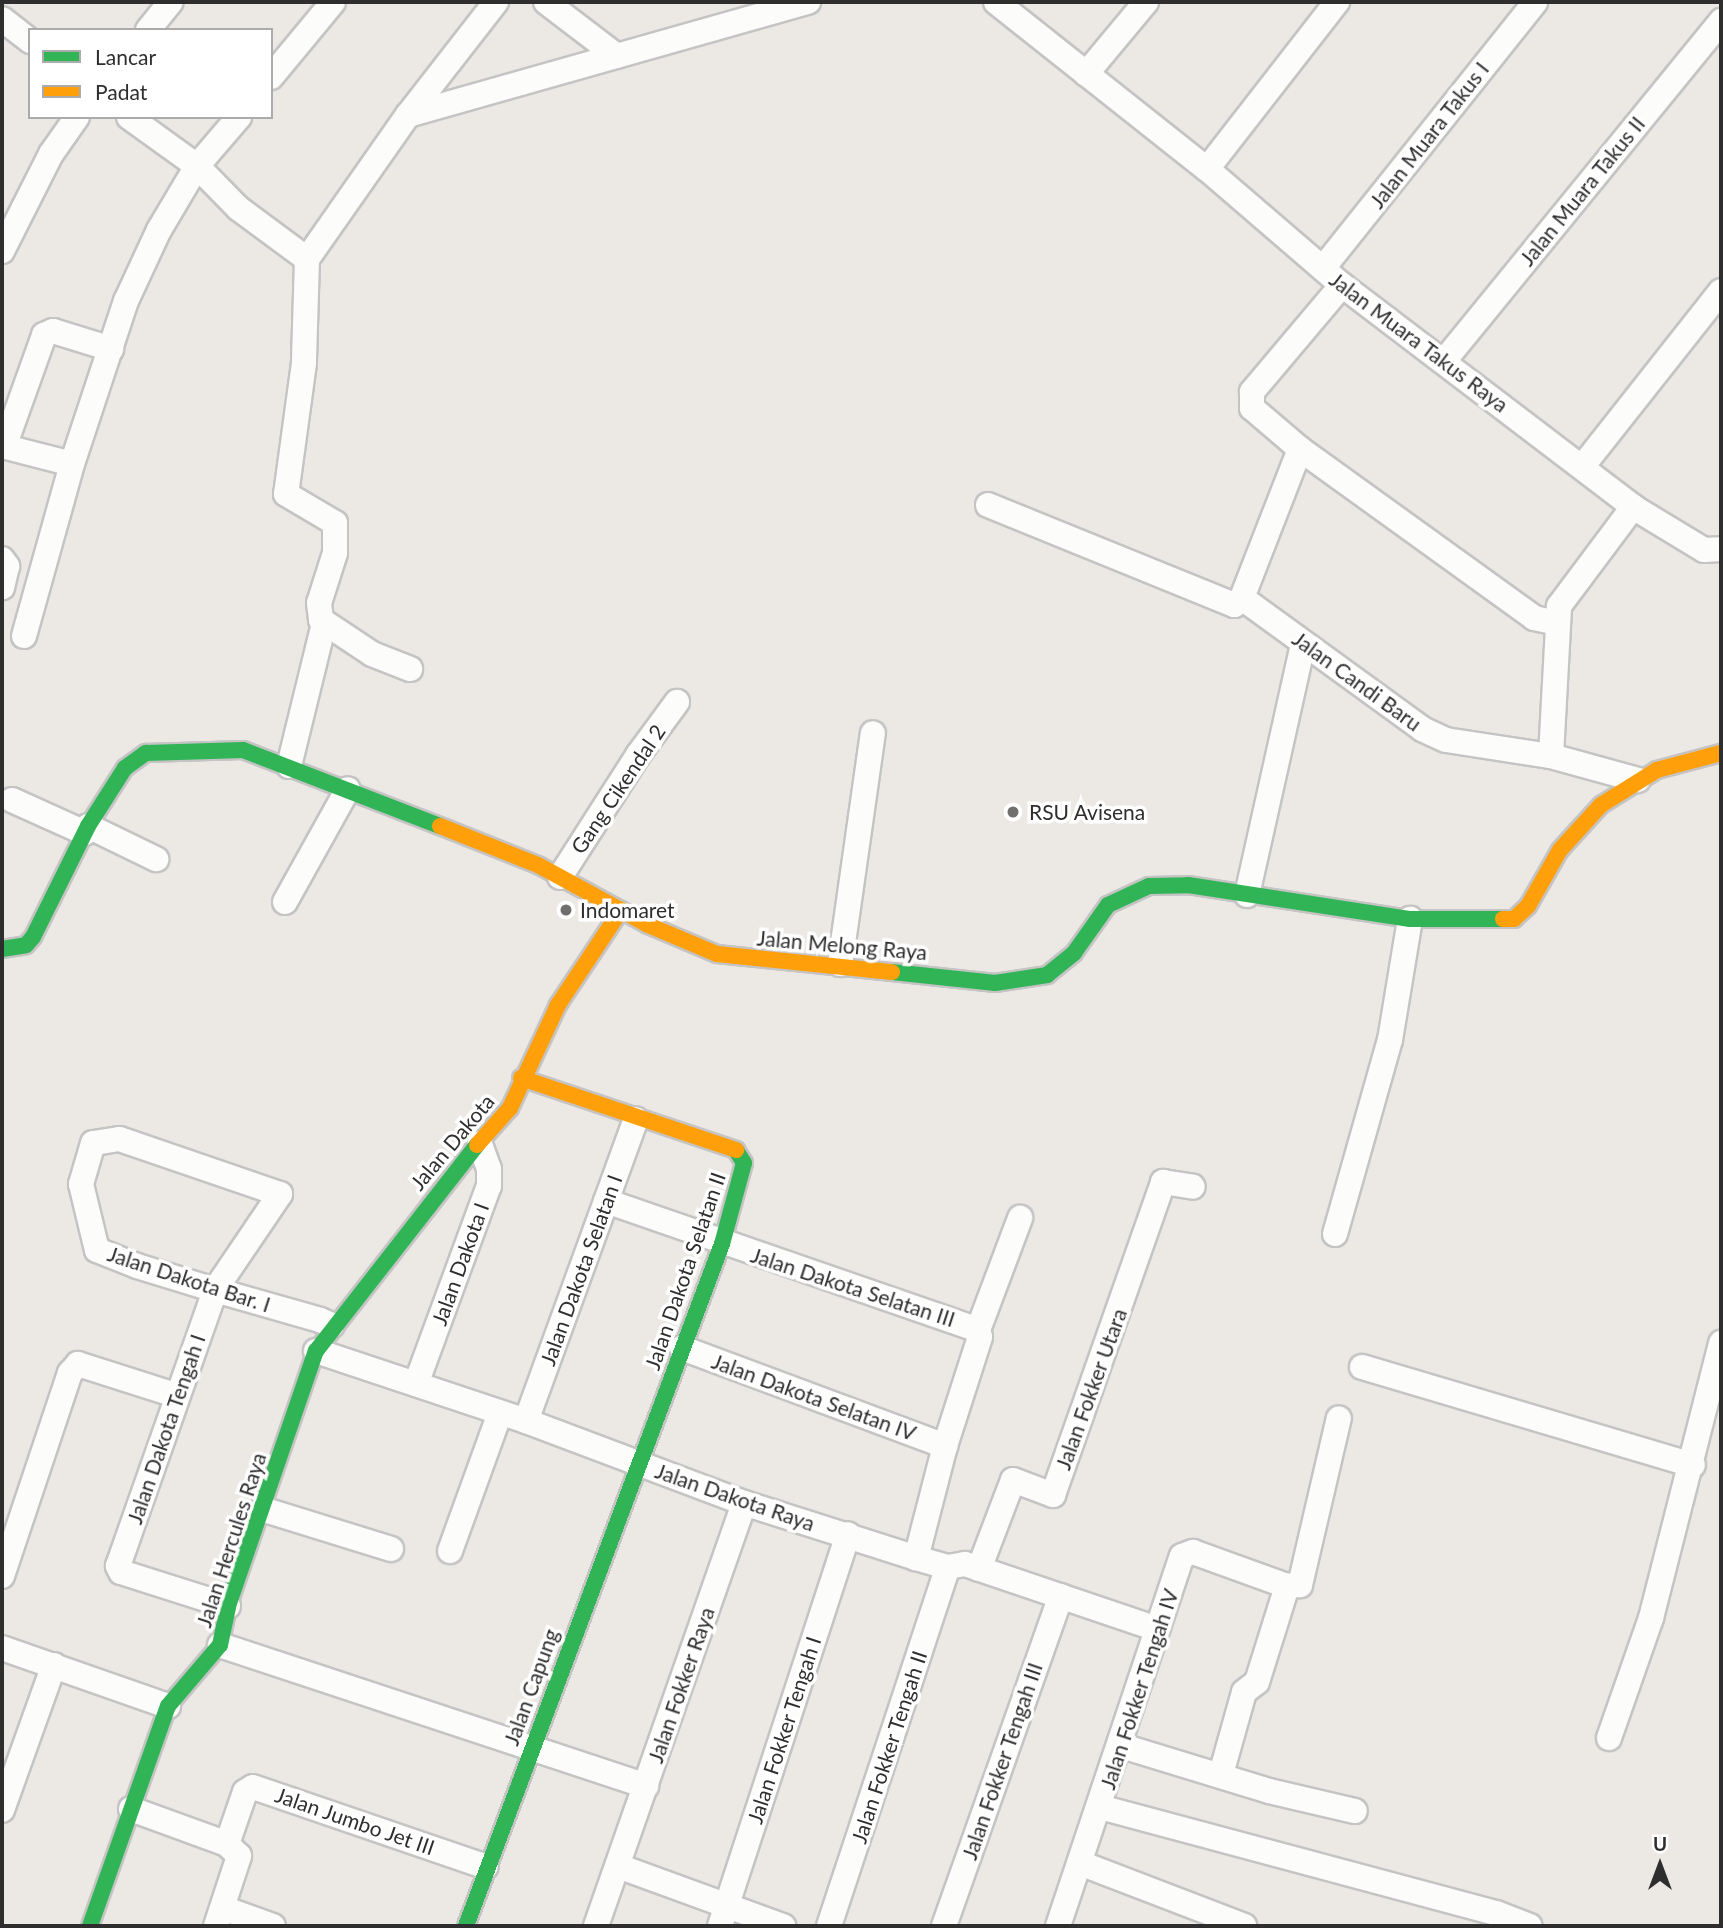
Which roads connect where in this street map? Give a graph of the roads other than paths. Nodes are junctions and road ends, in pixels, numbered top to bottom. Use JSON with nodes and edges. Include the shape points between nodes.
{"nodes":[{"id":1,"x":16,"y":2,"type":"edge"},
{"id":2,"x":171,"y":2,"type":"edge"},
{"id":3,"x":333,"y":2,"type":"edge"},
{"id":4,"x":496,"y":2,"type":"edge"},
{"id":5,"x":546,"y":2,"type":"edge"},
{"id":6,"x":808,"y":2,"type":"edge"},
{"id":7,"x":996,"y":2,"type":"edge"},
{"id":8,"x":1146,"y":2,"type":"edge"},
{"id":9,"x":1337,"y":2,"type":"edge"},
{"id":10,"x":1535,"y":2,"type":"edge"},
{"id":11,"x":768,"y":8,"type":"edge"},
{"id":12,"x":2,"y":19,"type":"edge"},
{"id":13,"x":1721,"y":21,"type":"edge"},
{"id":14,"x":150,"y":28,"type":"edge"},
{"id":15,"x":28,"y":39,"type":"edge"},
{"id":16,"x":617,"y":56,"type":"junction"},
{"id":17,"x":1086,"y":74,"type":"junction"},
{"id":18,"x":273,"y":75,"type":"edge"},
{"id":19,"x":408,"y":115,"type":"junction"},
{"id":20,"x":76,"y":119,"type":"edge"},
{"id":21,"x":132,"y":119,"type":"edge"},
{"id":22,"x":237,"y":119,"type":"edge"},
{"id":23,"x":197,"y":166,"type":"junction"},
{"id":24,"x":1207,"y":169,"type":"junction"},
{"id":25,"x":2,"y":251,"type":"edge"},
{"id":26,"x":307,"y":258,"type":"junction"},
{"id":27,"x":1323,"y":268,"type":"junction"},
{"id":28,"x":1342,"y":285,"type":"junction"},
{"id":29,"x":1721,"y":291,"type":"edge"},
{"id":30,"x":111,"y":349,"type":"junction"},
{"id":31,"x":1444,"y":361,"type":"junction"},
{"id":32,"x":3,"y":447,"type":"edge"},
{"id":33,"x":1300,"y":449,"type":"junction"},
{"id":34,"x":72,"y":464,"type":"junction"},
{"id":35,"x":1582,"y":467,"type":"junction"},
{"id":36,"x":988,"y":505,"type":"dead end"},
{"id":37,"x":1633,"y":507,"type":"junction"},
{"id":38,"x":1721,"y":549,"type":"edge"},
{"id":39,"x":2,"y":559,"type":"edge"},
{"id":40,"x":2,"y":587,"type":"edge"},
{"id":41,"x":1242,"y":598,"type":"junction"},
{"id":42,"x":1557,"y":623,"type":"junction"},
{"id":43,"x":324,"y":624,"type":"junction"},
{"id":44,"x":24,"y":636,"type":"dead end"},
{"id":45,"x":1303,"y":644,"type":"junction"},
{"id":46,"x":410,"y":669,"type":"dead end"},
{"id":47,"x":677,"y":702,"type":"dead end"},
{"id":48,"x":873,"y":733,"type":"dead end"},
{"id":49,"x":1721,"y":753,"type":"edge"},
{"id":50,"x":1550,"y":756,"type":"junction"},
{"id":51,"x":289,"y":766,"type":"junction"},
{"id":52,"x":1637,"y":780,"type":"junction"},
{"id":53,"x":348,"y":789,"type":"junction"},
{"id":54,"x":12,"y":800,"type":"dead end"},
{"id":55,"x":97,"y":833,"type":"junction"},
{"id":56,"x":156,"y":859,"type":"dead end"},
{"id":57,"x":560,"y":877,"type":"junction"},
{"id":58,"x":1247,"y":895,"type":"junction"},
{"id":59,"x":285,"y":902,"type":"dead end"},
{"id":60,"x":621,"y":910,"type":"junction"},
{"id":61,"x":1410,"y":919,"type":"junction"},
{"id":62,"x":2,"y":949,"type":"edge"},
{"id":63,"x":840,"y":964,"type":"junction"},
{"id":64,"x":521,"y":1078,"type":"junction"},
{"id":65,"x":636,"y":1119,"type":"junction"},
{"id":66,"x":480,"y":1144,"type":"junction"},
{"id":67,"x":1193,"y":1187,"type":"dead end"},
{"id":68,"x":280,"y":1194,"type":"joint"},
{"id":69,"x":606,"y":1201,"type":"junction"},
{"id":70,"x":1020,"y":1218,"type":"dead end"},
{"id":71,"x":1335,"y":1234,"type":"dead end"},
{"id":72,"x":722,"y":1244,"type":"junction"},
{"id":73,"x":215,"y":1290,"type":"junction"},
{"id":74,"x":332,"y":1325,"type":"junction"},
{"id":75,"x":979,"y":1334,"type":"junction"},
{"id":76,"x":1721,"y":1343,"type":"edge"},
{"id":77,"x":682,"y":1348,"type":"junction"},
{"id":78,"x":316,"y":1351,"type":"junction"},
{"id":79,"x":1362,"y":1367,"type":"dead end"},
{"id":80,"x":416,"y":1384,"type":"junction"},
{"id":81,"x":175,"y":1395,"type":"junction"},
{"id":82,"x":500,"y":1413,"type":"junction"},
{"id":83,"x":1339,"y":1418,"type":"dead end"},
{"id":84,"x":526,"y":1421,"type":"junction"},
{"id":85,"x":945,"y":1446,"type":"junction"},
{"id":86,"x":636,"y":1463,"type":"junction"},
{"id":87,"x":1693,"y":1465,"type":"junction"},
{"id":88,"x":744,"y":1503,"type":"junction"},
{"id":89,"x":262,"y":1509,"type":"junction"},
{"id":90,"x":848,"y":1534,"type":"junction"},
{"id":91,"x":391,"y":1549,"type":"dead end"},
{"id":92,"x":450,"y":1551,"type":"dead end"},
{"id":93,"x":916,"y":1558,"type":"junction"},
{"id":94,"x":948,"y":1567,"type":"junction"},
{"id":95,"x":979,"y":1569,"type":"junction"},
{"id":96,"x":2,"y":1576,"type":"edge"},
{"id":97,"x":1287,"y":1586,"type":"junction"},
{"id":98,"x":1061,"y":1596,"type":"junction"},
{"id":99,"x":228,"y":1606,"type":"junction"},
{"id":100,"x":1157,"y":1629,"type":"junction"},
{"id":101,"x":220,"y":1645,"type":"junction"},
{"id":102,"x":2,"y":1648,"type":"edge"},
{"id":103,"x":54,"y":1665,"type":"junction"},
{"id":104,"x":168,"y":1706,"type":"junction"},
{"id":105,"x":1609,"y":1738,"type":"dead end"},
{"id":106,"x":532,"y":1745,"type":"junction"},
{"id":107,"x":1122,"y":1746,"type":"junction"},
{"id":108,"x":9,"y":1768,"type":"edge"},
{"id":109,"x":1221,"y":1774,"type":"junction"},
{"id":110,"x":646,"y":1786,"type":"junction"},
{"id":111,"x":1100,"y":1807,"type":"junction"},
{"id":112,"x":131,"y":1809,"type":"junction"},
{"id":113,"x":2,"y":1810,"type":"edge"},
{"id":114,"x":1355,"y":1811,"type":"dead end"},
{"id":115,"x":227,"y":1844,"type":"junction"},
{"id":116,"x":1080,"y":1863,"type":"junction"},
{"id":117,"x":618,"y":1866,"type":"junction"},
{"id":118,"x":486,"y":1867,"type":"junction"},
{"id":119,"x":723,"y":1916,"type":"edge"},
{"id":120,"x":220,"y":1917,"type":"edge"},
{"id":121,"x":90,"y":1926,"type":"edge"},
{"id":122,"x":273,"y":1926,"type":"edge"},
{"id":123,"x":467,"y":1926,"type":"edge"},
{"id":124,"x":596,"y":1926,"type":"edge"},
{"id":125,"x":783,"y":1926,"type":"edge"},
{"id":126,"x":830,"y":1926,"type":"edge"},
{"id":127,"x":944,"y":1926,"type":"edge"},
{"id":128,"x":1058,"y":1926,"type":"edge"},
{"id":129,"x":1244,"y":1926,"type":"edge"},
{"id":130,"x":1530,"y":1926,"type":"edge"}],
"edges":[{"from":1,"to":12,"type":"street"},
{"from":2,"to":14,"type":"street"},
{"from":3,"to":18,"type":"street"},
{"from":4,"to":19,"type":"street"},
{"from":5,"to":16,"type":"street"},
{"from":6,"to":11,"type":"street"},
{"from":7,"to":17,"type":"street","name":"Jalan Muara Takus Raya"},
{"from":8,"to":17,"type":"street"},
{"from":9,"to":24,"type":"street"},
{"from":10,"to":27,"type":"street","name":"Jalan Muara Takus I"},
{"from":11,"to":16,"type":"street"},
{"from":12,"to":15,"type":"street"},
{"from":13,"to":31,"type":"street","name":"Jalan Muara Takus II"},
{"from":16,"to":19,"type":"street"},
{"from":17,"to":24,"type":"street","name":"Jalan Muara Takus Raya"},
{"from":19,"to":26,"type":"street"},
{"from":20,"to":25,"type":"street","via":[[51,154]]},
{"from":21,"to":23,"type":"street"},
{"from":22,"to":23,"type":"street"},
{"from":23,"to":26,"type":"street","via":[[238,208]]},
{"from":23,"to":30,"type":"street","via":[[159,230],[126,301]]},
{"from":24,"to":27,"type":"street","name":"Jalan Muara Takus Raya"},
{"from":26,"to":43,"type":"street","via":[[301,389],[285,488],[286,494],[335,523],[335,553],[318,614]]},
{"from":27,"to":28,"type":"street","name":"Jalan Muara Takus Raya"},
{"from":28,"to":31,"type":"street","name":"Jalan Muara Takus Raya"},
{"from":28,"to":33,"type":"street","via":[[1252,392],[1257,414]]},
{"from":29,"to":35,"type":"street"},
{"from":30,"to":32,"type":"street","via":[[53,331],[44,335]]},
{"from":30,"to":34,"type":"street"},
{"from":31,"to":35,"type":"street","name":"Jalan Muara Takus Raya"},
{"from":32,"to":34,"type":"street"},
{"from":33,"to":41,"type":"street"},
{"from":33,"to":42,"type":"street","via":[[1534,618]]},
{"from":34,"to":44,"type":"street"},
{"from":35,"to":37,"type":"street","name":"Jalan Muara Takus Raya"},
{"from":36,"to":41,"type":"street","via":[[1234,605]]},
{"from":37,"to":38,"type":"street","name":"Jalan Muara Takus Raya","via":[[1704,550]]},
{"from":37,"to":42,"type":"street","via":[[1559,606]]},
{"from":39,"to":40,"type":"street","via":[[7,566]]},
{"from":41,"to":45,"type":"street","name":"Jalan Candi Baru"},
{"from":42,"to":50,"type":"street"},
{"from":43,"to":46,"type":"street"},
{"from":43,"to":51,"type":"street"},
{"from":45,"to":50,"type":"street","name":"Jalan Candi Baru","via":[[1422,729],[1446,740]]},
{"from":45,"to":58,"type":"street"},
{"from":47,"to":57,"type":"street","name":"Gang Cikendal 2"},
{"from":48,"to":63,"type":"street"},
{"from":49,"to":52,"type":"street","name":"Jalan Melong Raya"},
{"from":50,"to":52,"type":"street","name":"Jalan Candi Baru"},
{"from":51,"to":53,"type":"street","name":"Jalan Melong Raya"},
{"from":51,"to":55,"type":"street","name":"Jalan Melong Raya","via":[[243,750],[218,747],[146,753],[125,768]]},
{"from":52,"to":61,"type":"street","name":"Jalan Melong Raya","via":[[1581,826],[1560,850],[1528,906],[1514,919]]},
{"from":53,"to":57,"type":"street","name":"Jalan Melong Raya"},
{"from":53,"to":59,"type":"street"},
{"from":54,"to":55,"type":"street"},
{"from":55,"to":56,"type":"street"},
{"from":55,"to":62,"type":"street","name":"Jalan Melong Raya","via":[[33,937],[26,945]]},
{"from":57,"to":60,"type":"street","name":"Jalan Melong Raya"},
{"from":58,"to":61,"type":"street","name":"Jalan Melong Raya"},
{"from":58,"to":63,"type":"street","name":"Jalan Melong Raya","via":[[1166,884],[1132,890],[1108,905],[1063,964],[1024,982],[995,983]]},
{"from":60,"to":63,"type":"street","name":"Jalan Melong Raya","via":[[718,954]]},
{"from":60,"to":64,"type":"street","name":"Jalan Dakota","via":[[558,1005]]},
{"from":61,"to":71,"type":"street","via":[[1390,1040]]},
{"from":64,"to":65,"type":"street","name":"Jalan Dakota Selatan II"},
{"from":64,"to":66,"type":"street","name":"Jalan Dakota","via":[[510,1108]]},
{"from":65,"to":69,"type":"street","name":"Jalan Dakota Selatan I"},
{"from":65,"to":72,"type":"street","name":"Jalan Dakota Selatan II","via":[[741,1152],[744,1163]]},
{"from":66,"to":74,"type":"street","name":"Jalan Dakota"},
{"from":66,"to":80,"type":"street","name":"Jalan Dakota I","via":[[489,1169],[489,1186]]},
{"from":67,"to":95,"type":"street","name":"Jalan Fokker Utara","via":[[1163,1182],[1053,1495],[1013,1479]]},
{"from":68,"to":73,"type":"street","name":"Jalan Dakota Tengah I"},
{"from":68,"to":73,"type":"street","name":"Jalan Dakota Bar. I","via":[[119,1139],[93,1143],[83,1171],[93,1244],[107,1256]]},
{"from":69,"to":72,"type":"street","name":"Jalan Dakota Selatan III"},
{"from":69,"to":84,"type":"street","name":"Jalan Dakota Selatan I"},
{"from":70,"to":75,"type":"street"},
{"from":72,"to":75,"type":"street","name":"Jalan Dakota Selatan III"},
{"from":72,"to":77,"type":"street","name":"Jalan Dakota Selatan II"},
{"from":73,"to":74,"type":"street","name":"Jalan Dakota Bar. I"},
{"from":73,"to":81,"type":"street","name":"Jalan Dakota Tengah I"},
{"from":74,"to":78,"type":"street","name":"Jalan Dakota"},
{"from":75,"to":85,"type":"street"},
{"from":76,"to":87,"type":"street"},
{"from":77,"to":85,"type":"street","name":"Jalan Dakota Selatan IV"},
{"from":77,"to":86,"type":"street","name":"Jalan Dakota Selatan II"},
{"from":78,"to":80,"type":"street","name":"Jalan Dakota Raya"},
{"from":78,"to":89,"type":"street","name":"Jalan Hercules Raya"},
{"from":79,"to":87,"type":"street"},
{"from":80,"to":82,"type":"street","name":"Jalan Dakota Raya"},
{"from":81,"to":96,"type":"street","via":[[78,1364],[70,1373]]},
{"from":81,"to":99,"type":"street","name":"Jalan Dakota Tengah I","via":[[119,1570]]},
{"from":82,"to":84,"type":"street","name":"Jalan Dakota Raya"},
{"from":82,"to":92,"type":"street"},
{"from":83,"to":97,"type":"street","via":[[1300,1585]]},
{"from":84,"to":86,"type":"street","name":"Jalan Dakota Raya"},
{"from":85,"to":93,"type":"street"},
{"from":86,"to":88,"type":"street","name":"Jalan Dakota Raya"},
{"from":86,"to":106,"type":"street","name":"Jalan Capung"},
{"from":87,"to":105,"type":"street","via":[[1639,1658]]},
{"from":88,"to":90,"type":"street","name":"Jalan Dakota Raya"},
{"from":88,"to":110,"type":"street","name":"Jalan Fokker Raya"},
{"from":89,"to":91,"type":"street"},
{"from":89,"to":99,"type":"street","name":"Jalan Hercules Raya"},
{"from":90,"to":93,"type":"street","name":"Jalan Dakota Raya"},
{"from":90,"to":119,"type":"street","name":"Jalan Fokker Tengah I"},
{"from":93,"to":94,"type":"street","name":"Jalan Dakota Raya"},
{"from":94,"to":95,"type":"street","name":"Jalan Dakota Raya","via":[[965,1564]]},
{"from":94,"to":126,"type":"street","name":"Jalan Fokker Tengah II"},
{"from":95,"to":98,"type":"street","name":"Jalan Dakota Raya"},
{"from":97,"to":100,"type":"street","name":"Jalan Fokker Tengah IV","via":[[1189,1552],[1182,1556]]},
{"from":97,"to":109,"type":"street","via":[[1256,1682],[1244,1692]]},
{"from":98,"to":100,"type":"street","name":"Jalan Dakota Raya"},
{"from":98,"to":127,"type":"street","name":"Jalan Fokker Tengah III"},
{"from":99,"to":101,"type":"street","name":"Jalan Hercules Raya"},
{"from":100,"to":107,"type":"street","name":"Jalan Fokker Tengah IV"},
{"from":101,"to":104,"type":"street","name":"Jalan Hercules Raya"},
{"from":101,"to":106,"type":"street"},
{"from":102,"to":103,"type":"street"},
{"from":103,"to":104,"type":"street"},
{"from":103,"to":108,"type":"street"},
{"from":104,"to":112,"type":"street","name":"Jalan Hercules Raya"},
{"from":106,"to":110,"type":"street"},
{"from":106,"to":118,"type":"street","name":"Jalan Capung"},
{"from":107,"to":109,"type":"street"},
{"from":107,"to":111,"type":"street","name":"Jalan Fokker Tengah IV"},
{"from":108,"to":113,"type":"street"},
{"from":109,"to":114,"type":"street","via":[[1269,1791]]},
{"from":110,"to":117,"type":"street","name":"Jalan Fokker Raya"},
{"from":111,"to":116,"type":"street","name":"Jalan Fokker Tengah IV"},
{"from":111,"to":130,"type":"street","via":[[1484,1909]]},
{"from":112,"to":115,"type":"street"},
{"from":112,"to":121,"type":"street","name":"Jalan Hercules Raya"},
{"from":115,"to":118,"type":"street","name":"Jalan Jumbo Jet III","via":[[245,1792],[259,1787]]},
{"from":115,"to":120,"type":"street","via":[[239,1856]]},
{"from":116,"to":128,"type":"street","name":"Jalan Fokker Tengah IV"},
{"from":116,"to":129,"type":"street"},
{"from":117,"to":119,"type":"street"},
{"from":117,"to":124,"type":"street","name":"Jalan Fokker Raya"},
{"from":118,"to":123,"type":"street","name":"Jalan Capung"},
{"from":119,"to":125,"type":"street"},
{"from":120,"to":122,"type":"street"}]}
